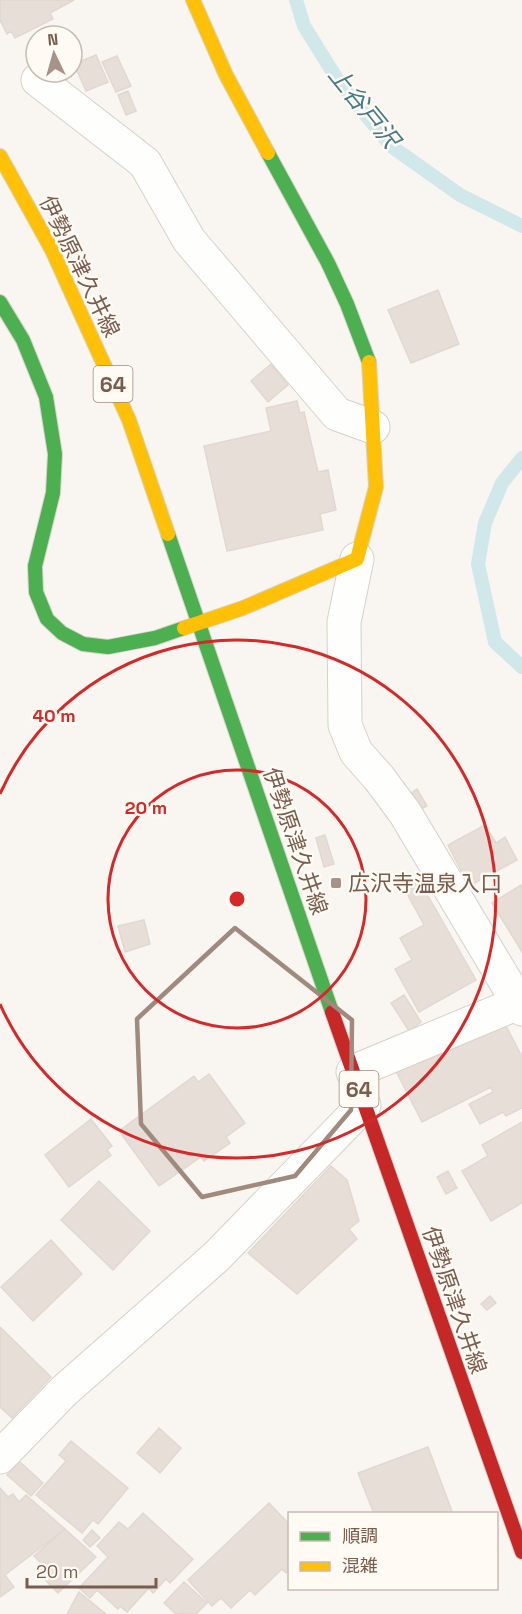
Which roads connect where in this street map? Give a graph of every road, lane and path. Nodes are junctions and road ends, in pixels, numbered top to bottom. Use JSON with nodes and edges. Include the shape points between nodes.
{"nodes":[{"id":1,"x":193,"y":0,"type":"edge"},
{"id":2,"x":43,"y":84,"type":"edge"},
{"id":3,"x":0,"y":156,"type":"edge"},
{"id":4,"x":0,"y":302,"type":"edge"},
{"id":5,"x":373,"y":427,"type":"junction"},
{"id":6,"x":357,"y":559,"type":"junction"},
{"id":7,"x":199,"y":624,"type":"junction"},
{"id":8,"x":520,"y":1006,"type":"edge"},
{"id":9,"x":353,"y":1072,"type":"junction"},
{"id":10,"x":364,"y":1105,"type":"junction"},
{"id":11,"x":0,"y":1457,"type":"edge"},
{"id":12,"x":522,"y":1552,"type":"edge"}],
"edges":[{"from":1,"to":5,"type":"main road","via":[[226,75],[347,304],[369,363]]},
{"from":2,"to":5,"type":"street","via":[[145,163],[189,240],[337,414]]},
{"from":3,"to":7,"type":"main road","name":"伊勢原津久井線","number":"64","via":[[52,250],[129,420]]},
{"from":4,"to":7,"type":"main road","via":[[23,340],[46,397],[55,454],[53,493],[34,566],[36,592],[47,619],[83,644],[108,647]]},
{"from":5,"to":6,"type":"main road","via":[[376,487]]},
{"from":6,"to":7,"type":"main road"},
{"from":6,"to":8,"type":"street","via":[[344,622],[345,725],[356,752],[405,813]]},
{"from":7,"to":9,"type":"main road","name":"伊勢原津久井線","number":"64"},
{"from":8,"to":9,"type":"street"},
{"from":9,"to":10,"type":"main road","name":"伊勢原津久井線","number":"64"},
{"from":10,"to":11,"type":"street","via":[[216,1257],[64,1391]]},
{"from":10,"to":12,"type":"main road","name":"伊勢原津久井線","number":"64"}]}
